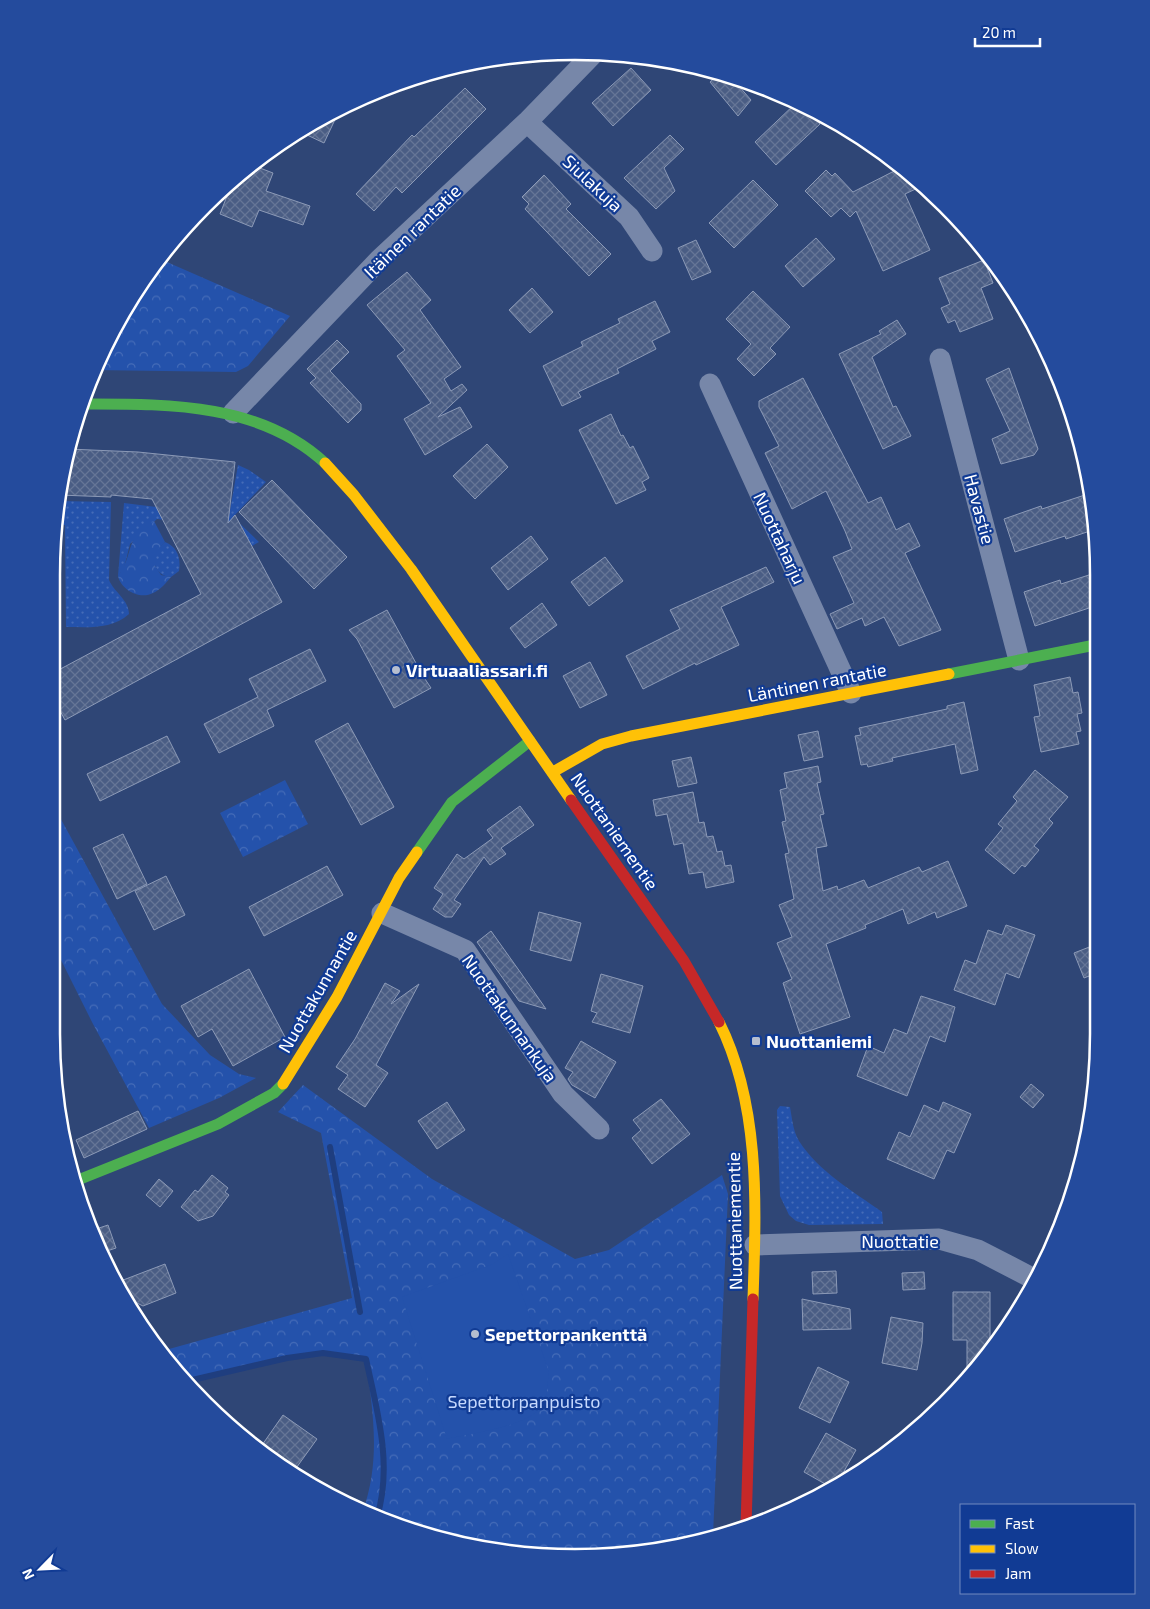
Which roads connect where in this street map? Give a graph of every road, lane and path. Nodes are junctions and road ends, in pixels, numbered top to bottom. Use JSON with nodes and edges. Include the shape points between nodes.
{"nodes":[{"id":1,"x":587,"y":60,"type":"edge"},
{"id":2,"x":527,"y":122,"type":"junction"},
{"id":3,"x":652,"y":251,"type":"dead end"},
{"id":4,"x":940,"y":359,"type":"dead end"},
{"id":5,"x":710,"y":384,"type":"dead end"},
{"id":6,"x":89,"y":404,"type":"edge"},
{"id":7,"x":233,"y":413,"type":"junction"},
{"id":8,"x":1090,"y":646,"type":"edge"},
{"id":9,"x":1019,"y":660,"type":"junction"},
{"id":10,"x":851,"y":693,"type":"junction"},
{"id":11,"x":530,"y":741,"type":"junction"},
{"id":12,"x":553,"y":772,"type":"junction"},
{"id":13,"x":382,"y":913,"type":"junction"},
{"id":14,"x":599,"y":1130,"type":"dead end"},
{"id":15,"x":81,"y":1179,"type":"edge"},
{"id":16,"x":755,"y":1245,"type":"junction"},
{"id":17,"x":1029,"y":1277,"type":"edge"},
{"id":18,"x":746,"y":1520,"type":"edge"}],
"edges":[{"from":1,"to":2,"type":"street","name":"Itäinen rantatie"},
{"from":2,"to":3,"type":"street","name":"Siulakuja","via":[[628,217]]},
{"from":2,"to":7,"type":"street","name":"Itäinen rantatie","via":[[379,260]]},
{"from":4,"to":9,"type":"street","name":"Havastie"},
{"from":5,"to":10,"type":"street","name":"Nuottaharju"},
{"from":6,"to":7,"type":"main road","name":"Nuottaniementie","via":[[147,404]]},
{"from":7,"to":11,"type":"main road","name":"Nuottaniementie","via":[[311,451],[339,475],[415,573]]},
{"from":8,"to":9,"type":"main road","name":"Läntinen rantatie"},
{"from":9,"to":10,"type":"main road","name":"Läntinen rantatie"},
{"from":10,"to":12,"type":"main road","name":"Läntinen rantatie","via":[[631,736],[602,744]]},
{"from":11,"to":12,"type":"main road","name":"Nuottaniementie"},
{"from":11,"to":13,"type":"main road","name":"Nuottakunnantie","via":[[452,802],[399,878]]},
{"from":12,"to":16,"type":"main road","name":"Nuottaniementie","via":[[686,963],[725,1032],[740,1078],[749,1122]]},
{"from":13,"to":14,"type":"street","name":"Nuottakunnankuja","via":[[465,950],[563,1094]]},
{"from":13,"to":15,"type":"main road","name":"Nuottakunnantie","via":[[337,997],[285,1082],[274,1092],[218,1124]]},
{"from":16,"to":17,"type":"street","name":"Nuottatie","via":[[939,1239],[978,1250]]},
{"from":16,"to":18,"type":"main road","name":"Nuottaniementie"}]}
